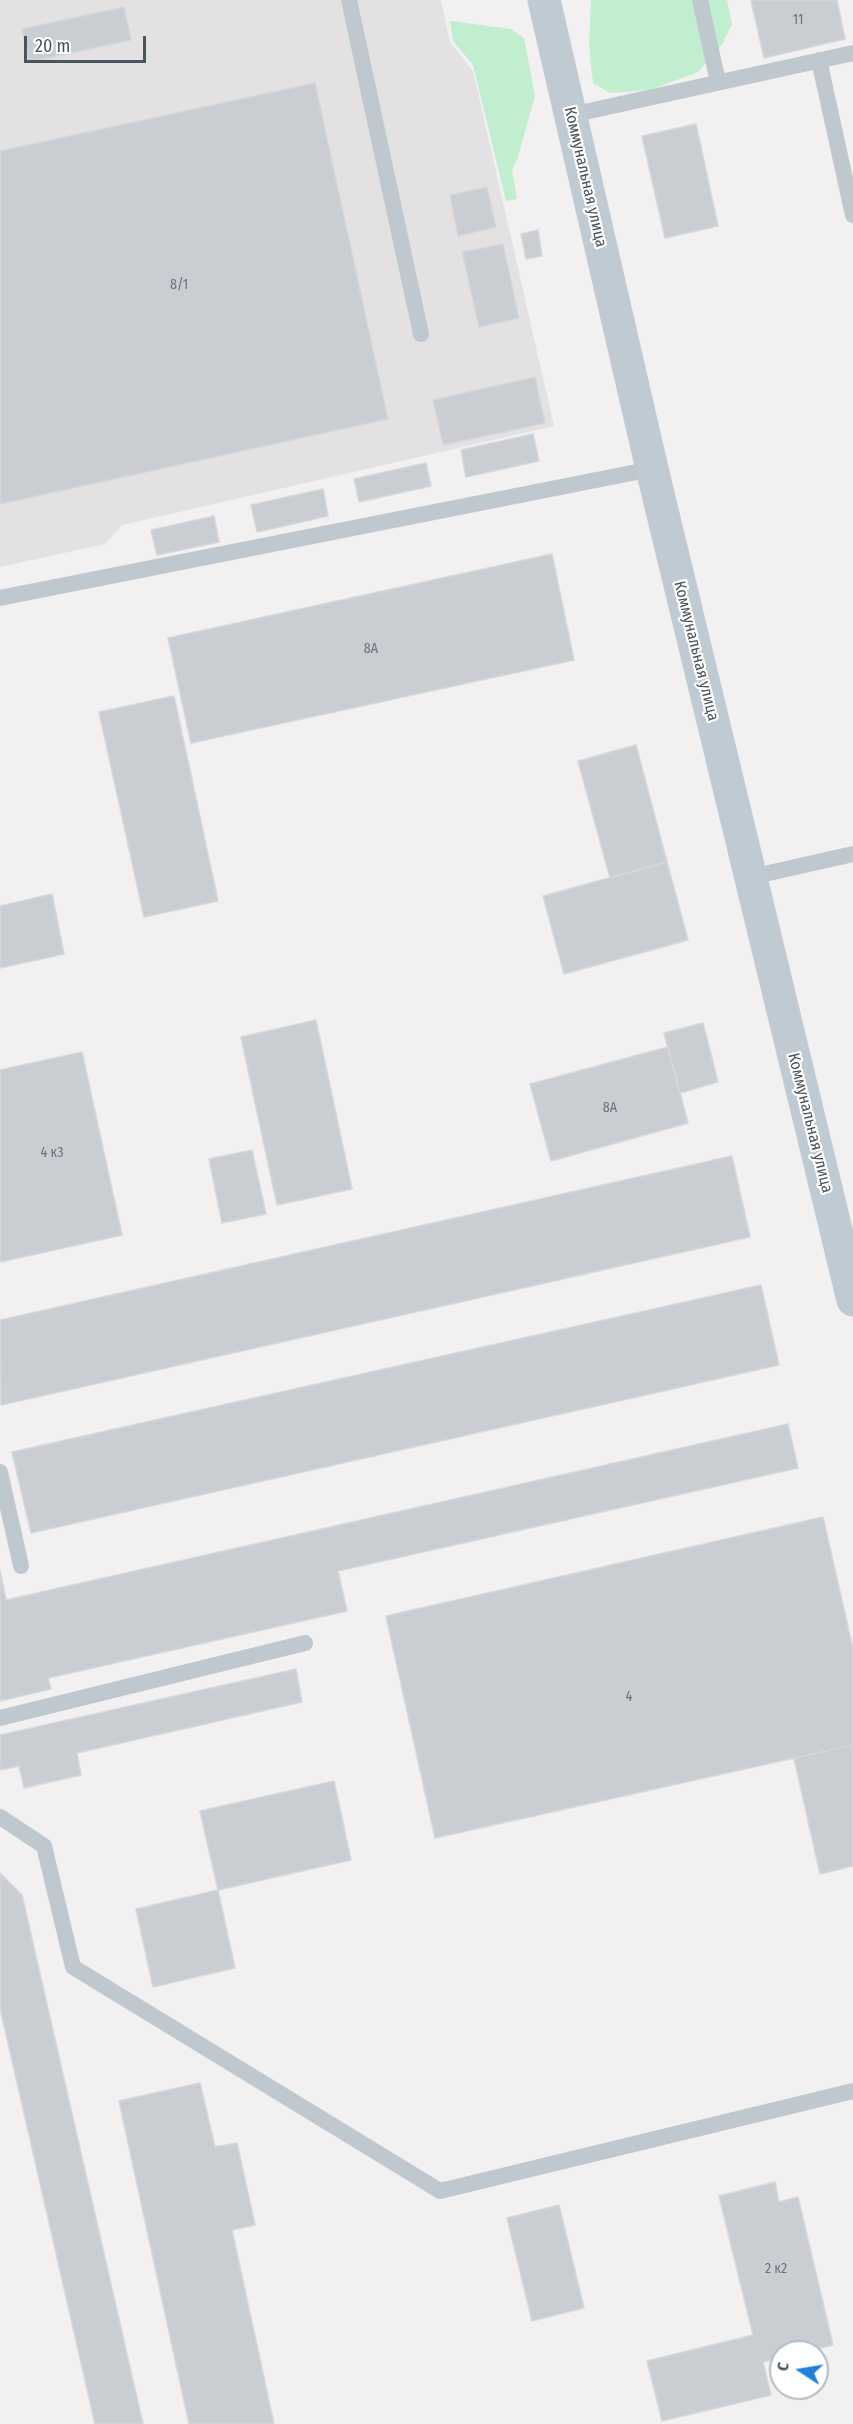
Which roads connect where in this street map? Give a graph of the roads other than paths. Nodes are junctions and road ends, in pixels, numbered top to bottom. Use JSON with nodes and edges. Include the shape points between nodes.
{"nodes":[{"id":1,"x":349,"y":0,"type":"edge"},
{"id":2,"x":544,"y":0,"type":"edge"},
{"id":3,"x":700,"y":0,"type":"edge"},
{"id":4,"x":853,"y":52,"type":"edge"},
{"id":5,"x":819,"y":60,"type":"junction"},
{"id":6,"x":718,"y":82,"type":"junction"},
{"id":7,"x":571,"y":116,"type":"junction"},
{"id":8,"x":853,"y":215,"type":"edge"},
{"id":9,"x":421,"y":334,"type":"dead end"},
{"id":10,"x":652,"y":470,"type":"junction"},
{"id":11,"x":0,"y":598,"type":"edge"},
{"id":12,"x":853,"y":854,"type":"edge"},
{"id":13,"x":751,"y":877,"type":"junction"},
{"id":14,"x":853,"y":1300,"type":"edge"},
{"id":15,"x":0,"y":1472,"type":"edge"},
{"id":16,"x":21,"y":1566,"type":"dead end"},
{"id":17,"x":304,"y":1643,"type":"dead end"},
{"id":18,"x":0,"y":1718,"type":"edge"},
{"id":19,"x":0,"y":1817,"type":"edge"},
{"id":20,"x":853,"y":2091,"type":"edge"}],
"edges":[{"from":1,"to":9,"type":"lane"},
{"from":2,"to":7,"type":"street","name":"Коммунальная улица"},
{"from":3,"to":6,"type":"lane"},
{"from":4,"to":5,"type":"lane"},
{"from":5,"to":6,"type":"lane"},
{"from":5,"to":8,"type":"lane"},
{"from":6,"to":7,"type":"lane"},
{"from":7,"to":10,"type":"street","name":"Коммунальная улица"},
{"from":10,"to":11,"type":"lane"},
{"from":10,"to":13,"type":"street","name":"Коммунальная улица"},
{"from":12,"to":13,"type":"lane"},
{"from":13,"to":14,"type":"street","name":"Коммунальная улица"},
{"from":15,"to":16,"type":"lane"},
{"from":17,"to":18,"type":"lane"},
{"from":19,"to":20,"type":"lane","via":[[44,1846],[73,1966],[440,2191]]}]}
